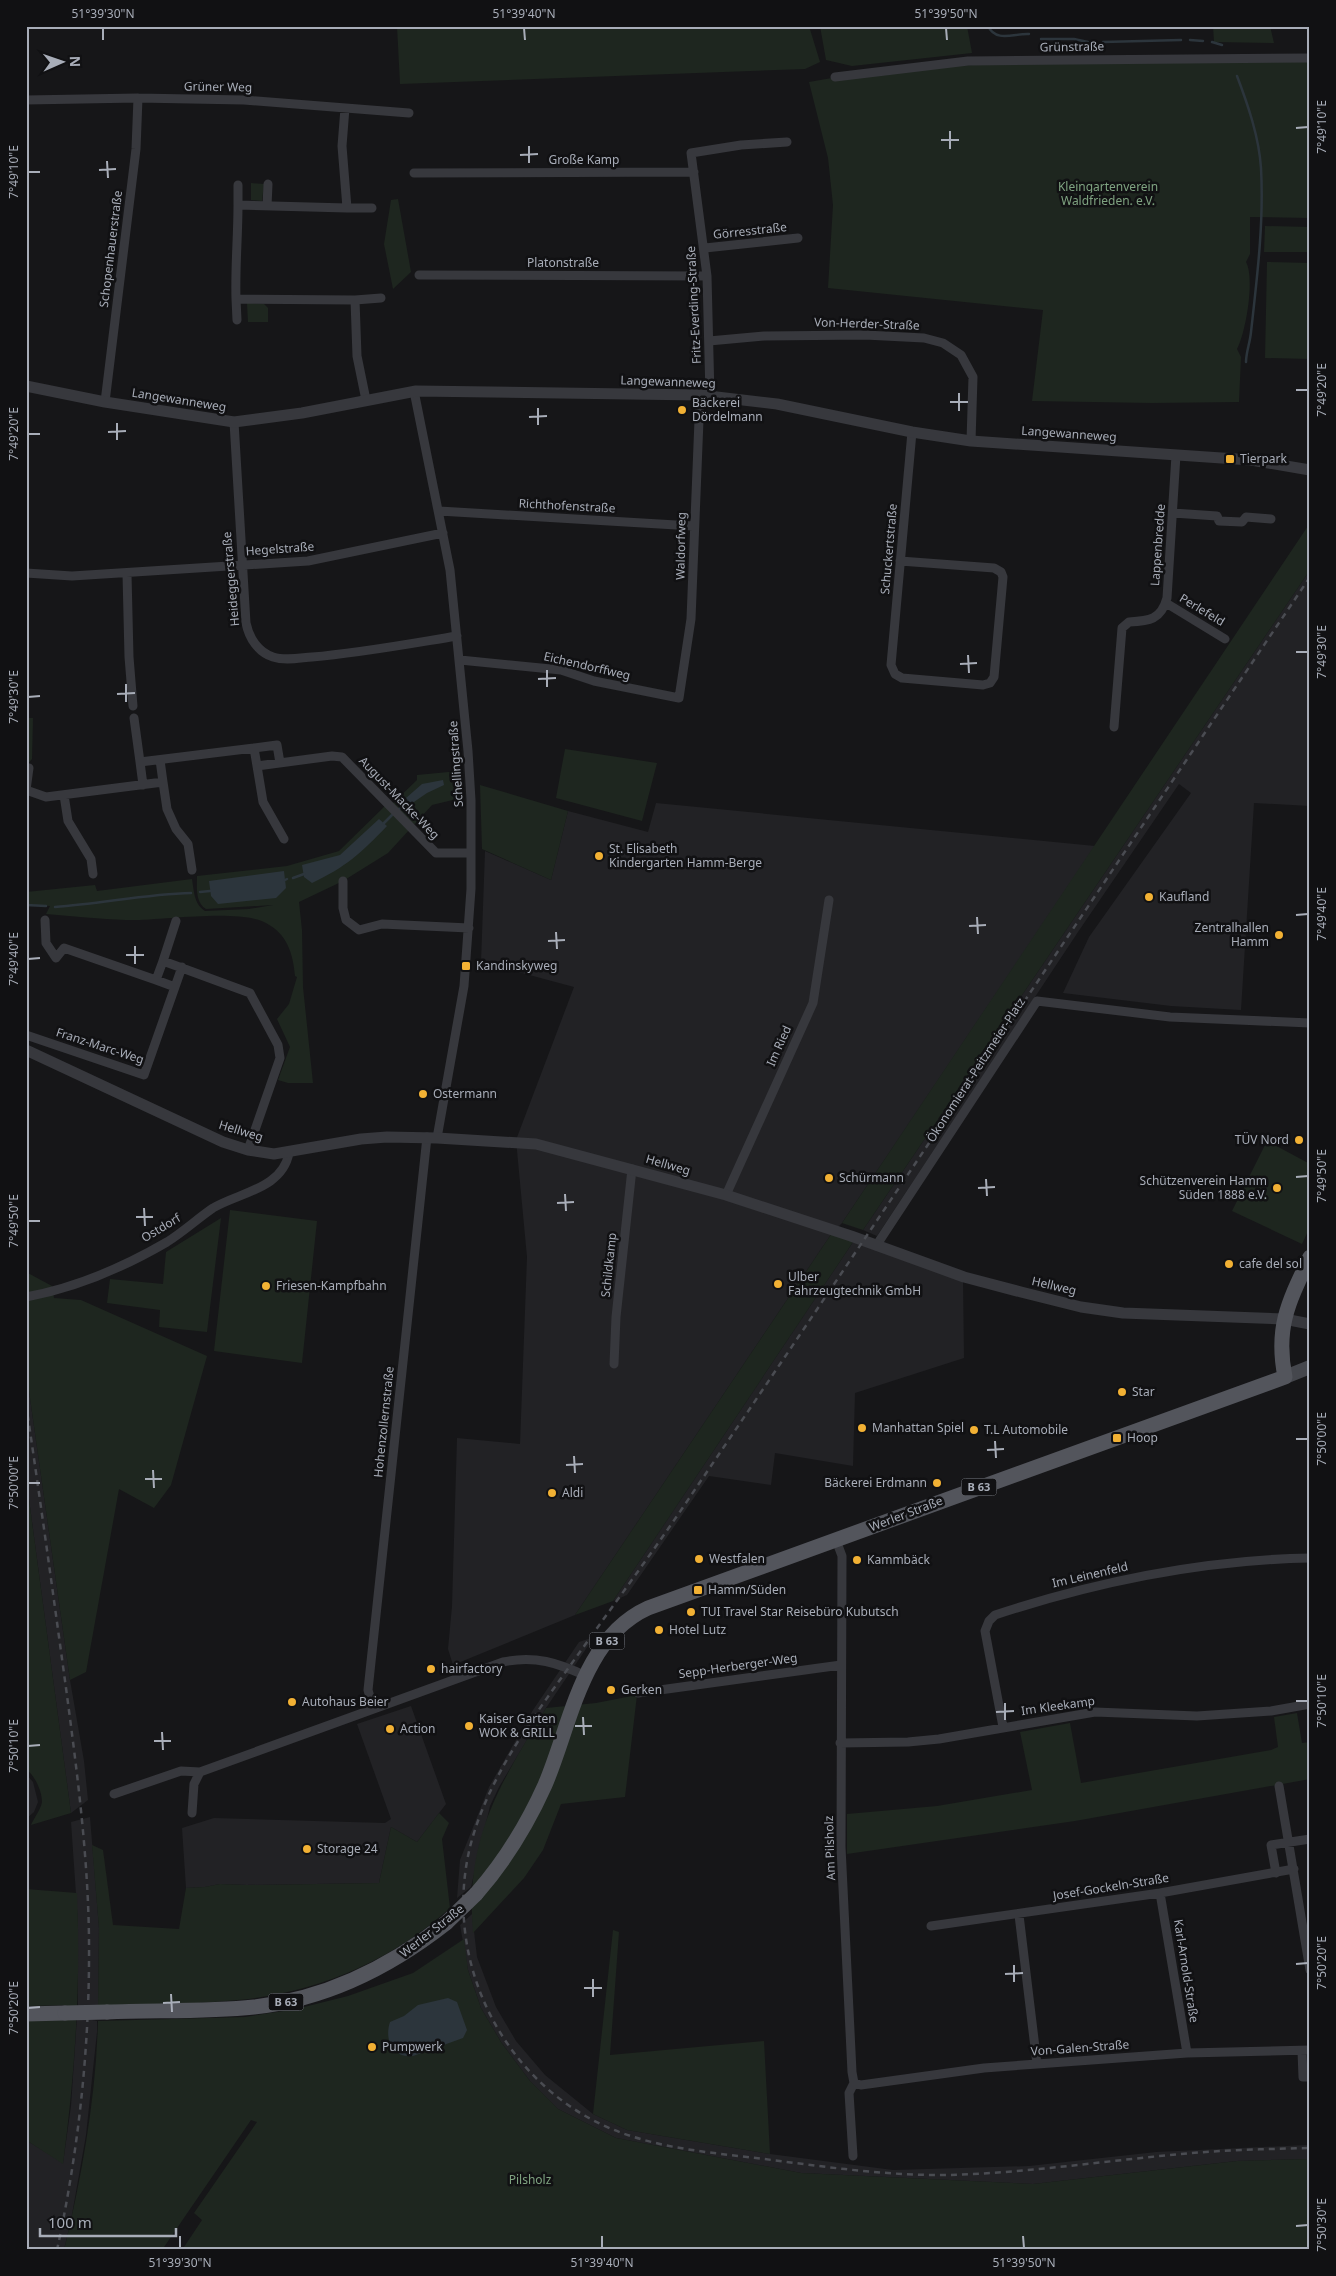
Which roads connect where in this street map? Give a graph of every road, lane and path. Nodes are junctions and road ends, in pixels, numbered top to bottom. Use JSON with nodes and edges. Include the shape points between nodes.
{"nodes":[{"id":1,"x":1310,"y":58,"type":"edge"},
{"id":2,"x":835,"y":77,"type":"dead end"},
{"id":3,"x":138,"y":98,"type":"junction"},
{"id":4,"x":26,"y":100,"type":"edge"},
{"id":5,"x":345,"y":108,"type":"junction"},
{"id":6,"x":408,"y":113,"type":"dead end"},
{"id":7,"x":787,"y":142,"type":"dead end"},
{"id":8,"x":694,"y":172,"type":"junction"},
{"id":9,"x":414,"y":173,"type":"dead end"},
{"id":10,"x":268,"y":184,"type":"dead end"},
{"id":11,"x":238,"y":185,"type":"dead end"},
{"id":12,"x":238,"y":206,"type":"junction"},
{"id":13,"x":267,"y":206,"type":"junction"},
{"id":14,"x":347,"y":208,"type":"junction"},
{"id":15,"x":372,"y":208,"type":"dead end"},
{"id":16,"x":798,"y":238,"type":"dead end"},
{"id":17,"x":705,"y":248,"type":"junction"},
{"id":18,"x":419,"y":276,"type":"dead end"},
{"id":19,"x":707,"y":276,"type":"junction"},
{"id":20,"x":381,"y":298,"type":"dead end"},
{"id":21,"x":236,"y":299,"type":"junction"},
{"id":22,"x":355,"y":300,"type":"junction"},
{"id":23,"x":237,"y":320,"type":"dead end"},
{"id":24,"x":710,"y":341,"type":"junction"},
{"id":25,"x":26,"y":386,"type":"edge"},
{"id":26,"x":414,"y":391,"type":"junction"},
{"id":27,"x":705,"y":396,"type":"junction"},
{"id":28,"x":366,"y":400,"type":"junction"},
{"id":29,"x":106,"y":402,"type":"junction"},
{"id":30,"x":234,"y":422,"type":"junction"},
{"id":31,"x":912,"y":432,"type":"junction"},
{"id":32,"x":971,"y":441,"type":"junction"},
{"id":33,"x":1176,"y":455,"type":"junction"},
{"id":34,"x":1310,"y":470,"type":"edge"},
{"id":35,"x":439,"y":511,"type":"junction"},
{"id":36,"x":1173,"y":513,"type":"junction"},
{"id":37,"x":1271,"y":519,"type":"dead end"},
{"id":38,"x":693,"y":526,"type":"junction"},
{"id":39,"x":443,"y":533,"type":"junction"},
{"id":40,"x":900,"y":561,"type":"junction"},
{"id":41,"x":242,"y":565,"type":"junction"},
{"id":42,"x":26,"y":573,"type":"edge"},
{"id":43,"x":127,"y":574,"type":"junction"},
{"id":44,"x":1166,"y":603,"type":"junction"},
{"id":45,"x":457,"y":636,"type":"junction"},
{"id":46,"x":1225,"y":639,"type":"dead end"},
{"id":47,"x":460,"y":660,"type":"junction"},
{"id":48,"x":679,"y":698,"type":"joint"},
{"id":49,"x":133,"y":706,"type":"dead end"},
{"id":50,"x":134,"y":718,"type":"dead end"},
{"id":51,"x":1114,"y":728,"type":"dead end"},
{"id":52,"x":254,"y":748,"type":"junction"},
{"id":53,"x":160,"y":760,"type":"junction"},
{"id":54,"x":140,"y":762,"type":"junction"},
{"id":55,"x":280,"y":763,"type":"junction"},
{"id":56,"x":257,"y":766,"type":"junction"},
{"id":57,"x":28,"y":768,"type":"dead end"},
{"id":58,"x":163,"y":782,"type":"junction"},
{"id":59,"x":143,"y":785,"type":"junction"},
{"id":60,"x":64,"y":795,"type":"junction"},
{"id":61,"x":284,"y":839,"type":"dead end"},
{"id":62,"x":471,"y":853,"type":"junction"},
{"id":63,"x":192,"y":870,"type":"dead end"},
{"id":64,"x":93,"y":874,"type":"dead end"},
{"id":65,"x":343,"y":881,"type":"dead end"},
{"id":66,"x":829,"y":900,"type":"dead end"},
{"id":67,"x":45,"y":920,"type":"dead end"},
{"id":68,"x":176,"y":921,"type":"dead end"},
{"id":69,"x":469,"y":928,"type":"junction"},
{"id":70,"x":163,"y":961,"type":"junction"},
{"id":71,"x":182,"y":967,"type":"junction"},
{"id":72,"x":156,"y":980,"type":"junction"},
{"id":73,"x":175,"y":987,"type":"junction"},
{"id":74,"x":1310,"y":1023,"type":"edge"},
{"id":75,"x":26,"y":1035,"type":"edge"},
{"id":76,"x":26,"y":1050,"type":"edge"},
{"id":77,"x":432,"y":1138,"type":"junction"},
{"id":78,"x":248,"y":1150,"type":"junction"},
{"id":79,"x":289,"y":1153,"type":"junction"},
{"id":80,"x":632,"y":1169,"type":"junction"},
{"id":81,"x":726,"y":1195,"type":"junction"},
{"id":82,"x":876,"y":1246,"type":"junction"},
{"id":83,"x":1310,"y":1257,"type":"edge"},
{"id":84,"x":26,"y":1297,"type":"edge"},
{"id":85,"x":1284,"y":1319,"type":"junction"},
{"id":86,"x":1310,"y":1324,"type":"edge"},
{"id":87,"x":614,"y":1364,"type":"dead end"},
{"id":88,"x":1310,"y":1367,"type":"edge"},
{"id":89,"x":1285,"y":1376,"type":"junction"},
{"id":90,"x":836,"y":1540,"type":"junction"},
{"id":91,"x":1310,"y":1558,"type":"edge"},
{"id":92,"x":841,"y":1665,"type":"junction"},
{"id":93,"x":586,"y":1676,"type":"junction"},
{"id":94,"x":638,"y":1693,"type":"dead end"},
{"id":95,"x":1310,"y":1704,"type":"edge"},
{"id":96,"x":373,"y":1708,"type":"junction"},
{"id":97,"x":1003,"y":1727,"type":"junction"},
{"id":98,"x":840,"y":1743,"type":"junction"},
{"id":99,"x":200,"y":1772,"type":"junction"},
{"id":100,"x":1279,"y":1786,"type":"dead end"},
{"id":101,"x":114,"y":1794,"type":"dead end"},
{"id":102,"x":192,"y":1813,"type":"dead end"},
{"id":103,"x":1310,"y":1839,"type":"edge"},
{"id":104,"x":1289,"y":1843,"type":"junction"},
{"id":105,"x":1294,"y":1870,"type":"junction"},
{"id":106,"x":1276,"y":1873,"type":"junction"},
{"id":107,"x":1160,"y":1893,"type":"junction"},
{"id":108,"x":1019,"y":1915,"type":"junction"},
{"id":109,"x":931,"y":1926,"type":"dead end"},
{"id":110,"x":1309,"y":1959,"type":"edge"},
{"id":111,"x":1310,"y":1970,"type":"edge"},
{"id":112,"x":26,"y":2014,"type":"edge"},
{"id":113,"x":1306,"y":2050,"type":"edge"},
{"id":114,"x":1186,"y":2053,"type":"junction"},
{"id":115,"x":1037,"y":2064,"type":"junction"},
{"id":116,"x":1310,"y":2077,"type":"edge"},
{"id":117,"x":854,"y":2082,"type":"junction"},
{"id":118,"x":852,"y":2156,"type":"dead end"}],
"edges":[{"from":1,"to":2,"type":"street","name":"Grünstraße","via":[[968,61]]},
{"from":3,"to":4,"type":"street","name":"Grüner Weg"},
{"from":3,"to":5,"type":"street","name":"Grüner Weg","via":[[244,100]]},
{"from":3,"to":29,"type":"street","name":"Schopenhauerstraße","via":[[136,149]]},
{"from":5,"to":6,"type":"street","name":"Grüner Weg"},
{"from":5,"to":14,"type":"street","via":[[342,146]]},
{"from":7,"to":8,"type":"street","name":"Fritz-Everding-Straße","via":[[691,152]]},
{"from":8,"to":9,"type":"street","name":"Große Kamp"},
{"from":8,"to":17,"type":"street","name":"Fritz-Everding-Straße"},
{"from":10,"to":13,"type":"street"},
{"from":11,"to":12,"type":"street"},
{"from":12,"to":13,"type":"street"},
{"from":12,"to":21,"type":"street"},
{"from":13,"to":14,"type":"street"},
{"from":14,"to":15,"type":"street"},
{"from":16,"to":17,"type":"street","name":"Görresstraße"},
{"from":17,"to":19,"type":"street","name":"Fritz-Everding-Straße"},
{"from":18,"to":19,"type":"street","name":"Platonstraße"},
{"from":19,"to":24,"type":"street","name":"Fritz-Everding-Straße"},
{"from":20,"to":22,"type":"street"},
{"from":21,"to":22,"type":"street"},
{"from":21,"to":23,"type":"street"},
{"from":22,"to":28,"type":"street","via":[[357,356]]},
{"from":24,"to":27,"type":"street","name":"Fritz-Everding-Straße"},
{"from":24,"to":32,"type":"street","name":"Von-Herder-Straße","via":[[764,336],[865,335],[924,338],[943,343],[961,355],[973,377]]},
{"from":25,"to":29,"type":"street","name":"Langewanneweg"},
{"from":26,"to":27,"type":"street","name":"Langewanneweg"},
{"from":26,"to":28,"type":"street","name":"Langewanneweg"},
{"from":26,"to":35,"type":"street","name":"Schellingstraße"},
{"from":27,"to":31,"type":"street","name":"Langewanneweg","via":[[805,409]]},
{"from":27,"to":38,"type":"street","name":"Waldorfweg"},
{"from":28,"to":30,"type":"street","name":"Langewanneweg"},
{"from":29,"to":30,"type":"street","name":"Langewanneweg"},
{"from":30,"to":41,"type":"street","name":"Heideggerstraße"},
{"from":31,"to":32,"type":"street","name":"Langewanneweg"},
{"from":31,"to":40,"type":"street","name":"Schuckertstraße"},
{"from":32,"to":33,"type":"street","name":"Langewanneweg"},
{"from":33,"to":34,"type":"street","name":"Langewanneweg","via":[[1251,460]]},
{"from":33,"to":36,"type":"street","name":"Lappenbredde"},
{"from":35,"to":38,"type":"street","name":"Richthofenstraße"},
{"from":35,"to":39,"type":"street","name":"Schellingstraße"},
{"from":36,"to":37,"type":"street","via":[[1217,516],[1219,521],[1242,522],[1246,517]]},
{"from":36,"to":44,"type":"street","name":"Lappenbredde"},
{"from":38,"to":48,"type":"street","name":"Waldorfweg","via":[[691,619]]},
{"from":39,"to":41,"type":"street","name":"Hegelstraße","via":[[308,562]]},
{"from":39,"to":45,"type":"street","name":"Schellingstraße"},
{"from":40,"to":40,"type":"street","name":"Schuckertstraße","via":[[890,662],[895,674],[902,678],[983,686],[990,683],[994,677],[1001,572],[994,568]]},
{"from":41,"to":43,"type":"street","name":"Hegelstraße"},
{"from":41,"to":45,"type":"street","name":"Heideggerstraße","via":[[248,630],[259,648],[273,657],[284,660],[325,656]]},
{"from":42,"to":43,"type":"street","name":"Hegelstraße","via":[[72,576]]},
{"from":43,"to":49,"type":"street"},
{"from":44,"to":46,"type":"street","name":"Perlefeld"},
{"from":44,"to":51,"type":"street","name":"Lappenbredde","via":[[1149,621],[1129,622],[1122,628]]},
{"from":45,"to":47,"type":"street","name":"Schellingstraße"},
{"from":47,"to":48,"type":"street","name":"Eichendorffweg","via":[[560,670],[594,682]]},
{"from":47,"to":62,"type":"street","name":"Schellingstraße","via":[[470,778]]},
{"from":50,"to":54,"type":"street"},
{"from":52,"to":53,"type":"street"},
{"from":52,"to":55,"type":"street","via":[[277,745]]},
{"from":52,"to":56,"type":"street"},
{"from":53,"to":54,"type":"street"},
{"from":53,"to":58,"type":"street"},
{"from":54,"to":59,"type":"street"},
{"from":55,"to":56,"type":"street","name":"August-Macke-Weg"},
{"from":55,"to":62,"type":"street","name":"August-Macke-Weg","via":[[342,757],[436,853]]},
{"from":56,"to":61,"type":"street","via":[[263,802]]},
{"from":57,"to":60,"type":"street","via":[[26,790],[46,797]]},
{"from":58,"to":59,"type":"street"},
{"from":58,"to":63,"type":"street","via":[[167,809],[188,844]]},
{"from":59,"to":60,"type":"street"},
{"from":60,"to":64,"type":"street","via":[[68,821],[91,859]]},
{"from":62,"to":69,"type":"street","name":"Schellingstraße"},
{"from":65,"to":69,"type":"street","via":[[346,920],[359,930],[382,924]]},
{"from":66,"to":81,"type":"street","name":"Im Ried","via":[[813,1003]]},
{"from":67,"to":72,"type":"street","via":[[46,943],[56,958],[64,948]]},
{"from":68,"to":70,"type":"street"},
{"from":69,"to":77,"type":"street","name":"Schellingstraße","via":[[464,986]]},
{"from":70,"to":71,"type":"street"},
{"from":70,"to":72,"type":"street"},
{"from":71,"to":73,"type":"street","name":"Franz-Marc-Weg"},
{"from":71,"to":78,"type":"street","via":[[250,993],[278,1045],[280,1058]]},
{"from":72,"to":73,"type":"street"},
{"from":73,"to":75,"type":"street","name":"Franz-Marc-Weg","via":[[144,1075]]},
{"from":74,"to":82,"type":"street","name":"Ökonomierat-Peitzmeier-Platz","via":[[1170,1017],[1037,1001]]},
{"from":76,"to":78,"type":"street","name":"Hellweg","via":[[223,1142]]},
{"from":77,"to":79,"type":"street","name":"Hellweg","via":[[361,1139]]},
{"from":77,"to":80,"type":"street","name":"Hellweg","via":[[536,1144]]},
{"from":77,"to":96,"type":"street","name":"Hohenzollernstraße","via":[[368,1690]]},
{"from":78,"to":79,"type":"street","name":"Hellweg"},
{"from":79,"to":84,"type":"street","name":"Ostdorf","via":[[287,1163],[265,1186],[215,1207],[167,1242],[108,1272]]},
{"from":80,"to":81,"type":"street","name":"Hellweg"},
{"from":80,"to":87,"type":"street","name":"Schildkamp"},
{"from":81,"to":82,"type":"street","name":"Hellweg"},
{"from":82,"to":85,"type":"street","name":"Hellweg","via":[[964,1277],[1081,1306],[1131,1314]]},
{"from":83,"to":85,"type":"main road"},
{"from":85,"to":86,"type":"street","name":"Hellweg"},
{"from":85,"to":89,"type":"main road","via":[[1280,1352]]},
{"from":88,"to":89,"type":"main road","name":"Werler Straße"},
{"from":89,"to":90,"type":"main road","name":"Werler Straße","number":"B 63"},
{"from":90,"to":92,"type":"street","name":"Am Pilsholz","via":[[842,1556]]},
{"from":90,"to":93,"type":"main road","name":"Werler Straße","number":"B 63","via":[[638,1613],[620,1626],[602,1647]]},
{"from":91,"to":97,"type":"street","name":"Im Leinenfeld","via":[[1232,1562],[1162,1572],[1050,1597],[995,1615],[985,1631]]},
{"from":92,"to":94,"type":"street","name":"Sepp-Herberger-Weg"},
{"from":92,"to":98,"type":"street","name":"Am Pilsholz"},
{"from":93,"to":96,"type":"street","via":[[548,1660],[513,1660]]},
{"from":93,"to":112,"type":"main road","name":"Werler Straße","number":"B 63","bridge":true,"via":[[532,1813],[498,1868],[446,1923],[388,1964],[339,1986],[298,1999],[247,2008]]},
{"from":95,"to":97,"type":"street","name":"Im Kleekamp","via":[[1271,1711],[1197,1716],[1095,1712]]},
{"from":96,"to":99,"type":"street"},
{"from":97,"to":98,"type":"street","name":"Im Kleekamp","via":[[939,1739]]},
{"from":98,"to":117,"type":"street","name":"Am Pilsholz","via":[[841,1847]]},
{"from":99,"to":101,"type":"street","via":[[181,1771]]},
{"from":99,"to":102,"type":"street","via":[[194,1784]]},
{"from":100,"to":104,"type":"street"},
{"from":103,"to":104,"type":"street"},
{"from":104,"to":105,"type":"street"},
{"from":104,"to":106,"type":"street","via":[[1271,1845]]},
{"from":105,"to":106,"type":"street","name":"Josef-Gockeln-Straße"},
{"from":105,"to":110,"type":"street"},
{"from":106,"to":107,"type":"street","name":"Josef-Gockeln-Straße"},
{"from":107,"to":108,"type":"street","name":"Josef-Gockeln-Straße"},
{"from":107,"to":114,"type":"street","name":"Karl-Arnold-Straße"},
{"from":108,"to":109,"type":"street","name":"Josef-Gockeln-Straße"},
{"from":108,"to":115,"type":"street"},
{"from":110,"to":111,"type":"street"},
{"from":113,"to":114,"type":"street","name":"Von-Galen-Straße"},
{"from":113,"to":116,"type":"street","via":[[1303,2077]]},
{"from":114,"to":115,"type":"street","name":"Von-Galen-Straße"},
{"from":115,"to":117,"type":"street","name":"Von-Galen-Straße","via":[[861,2085]]},
{"from":117,"to":118,"type":"street","name":"Am Pilsholz","via":[[849,2093]]}]}
